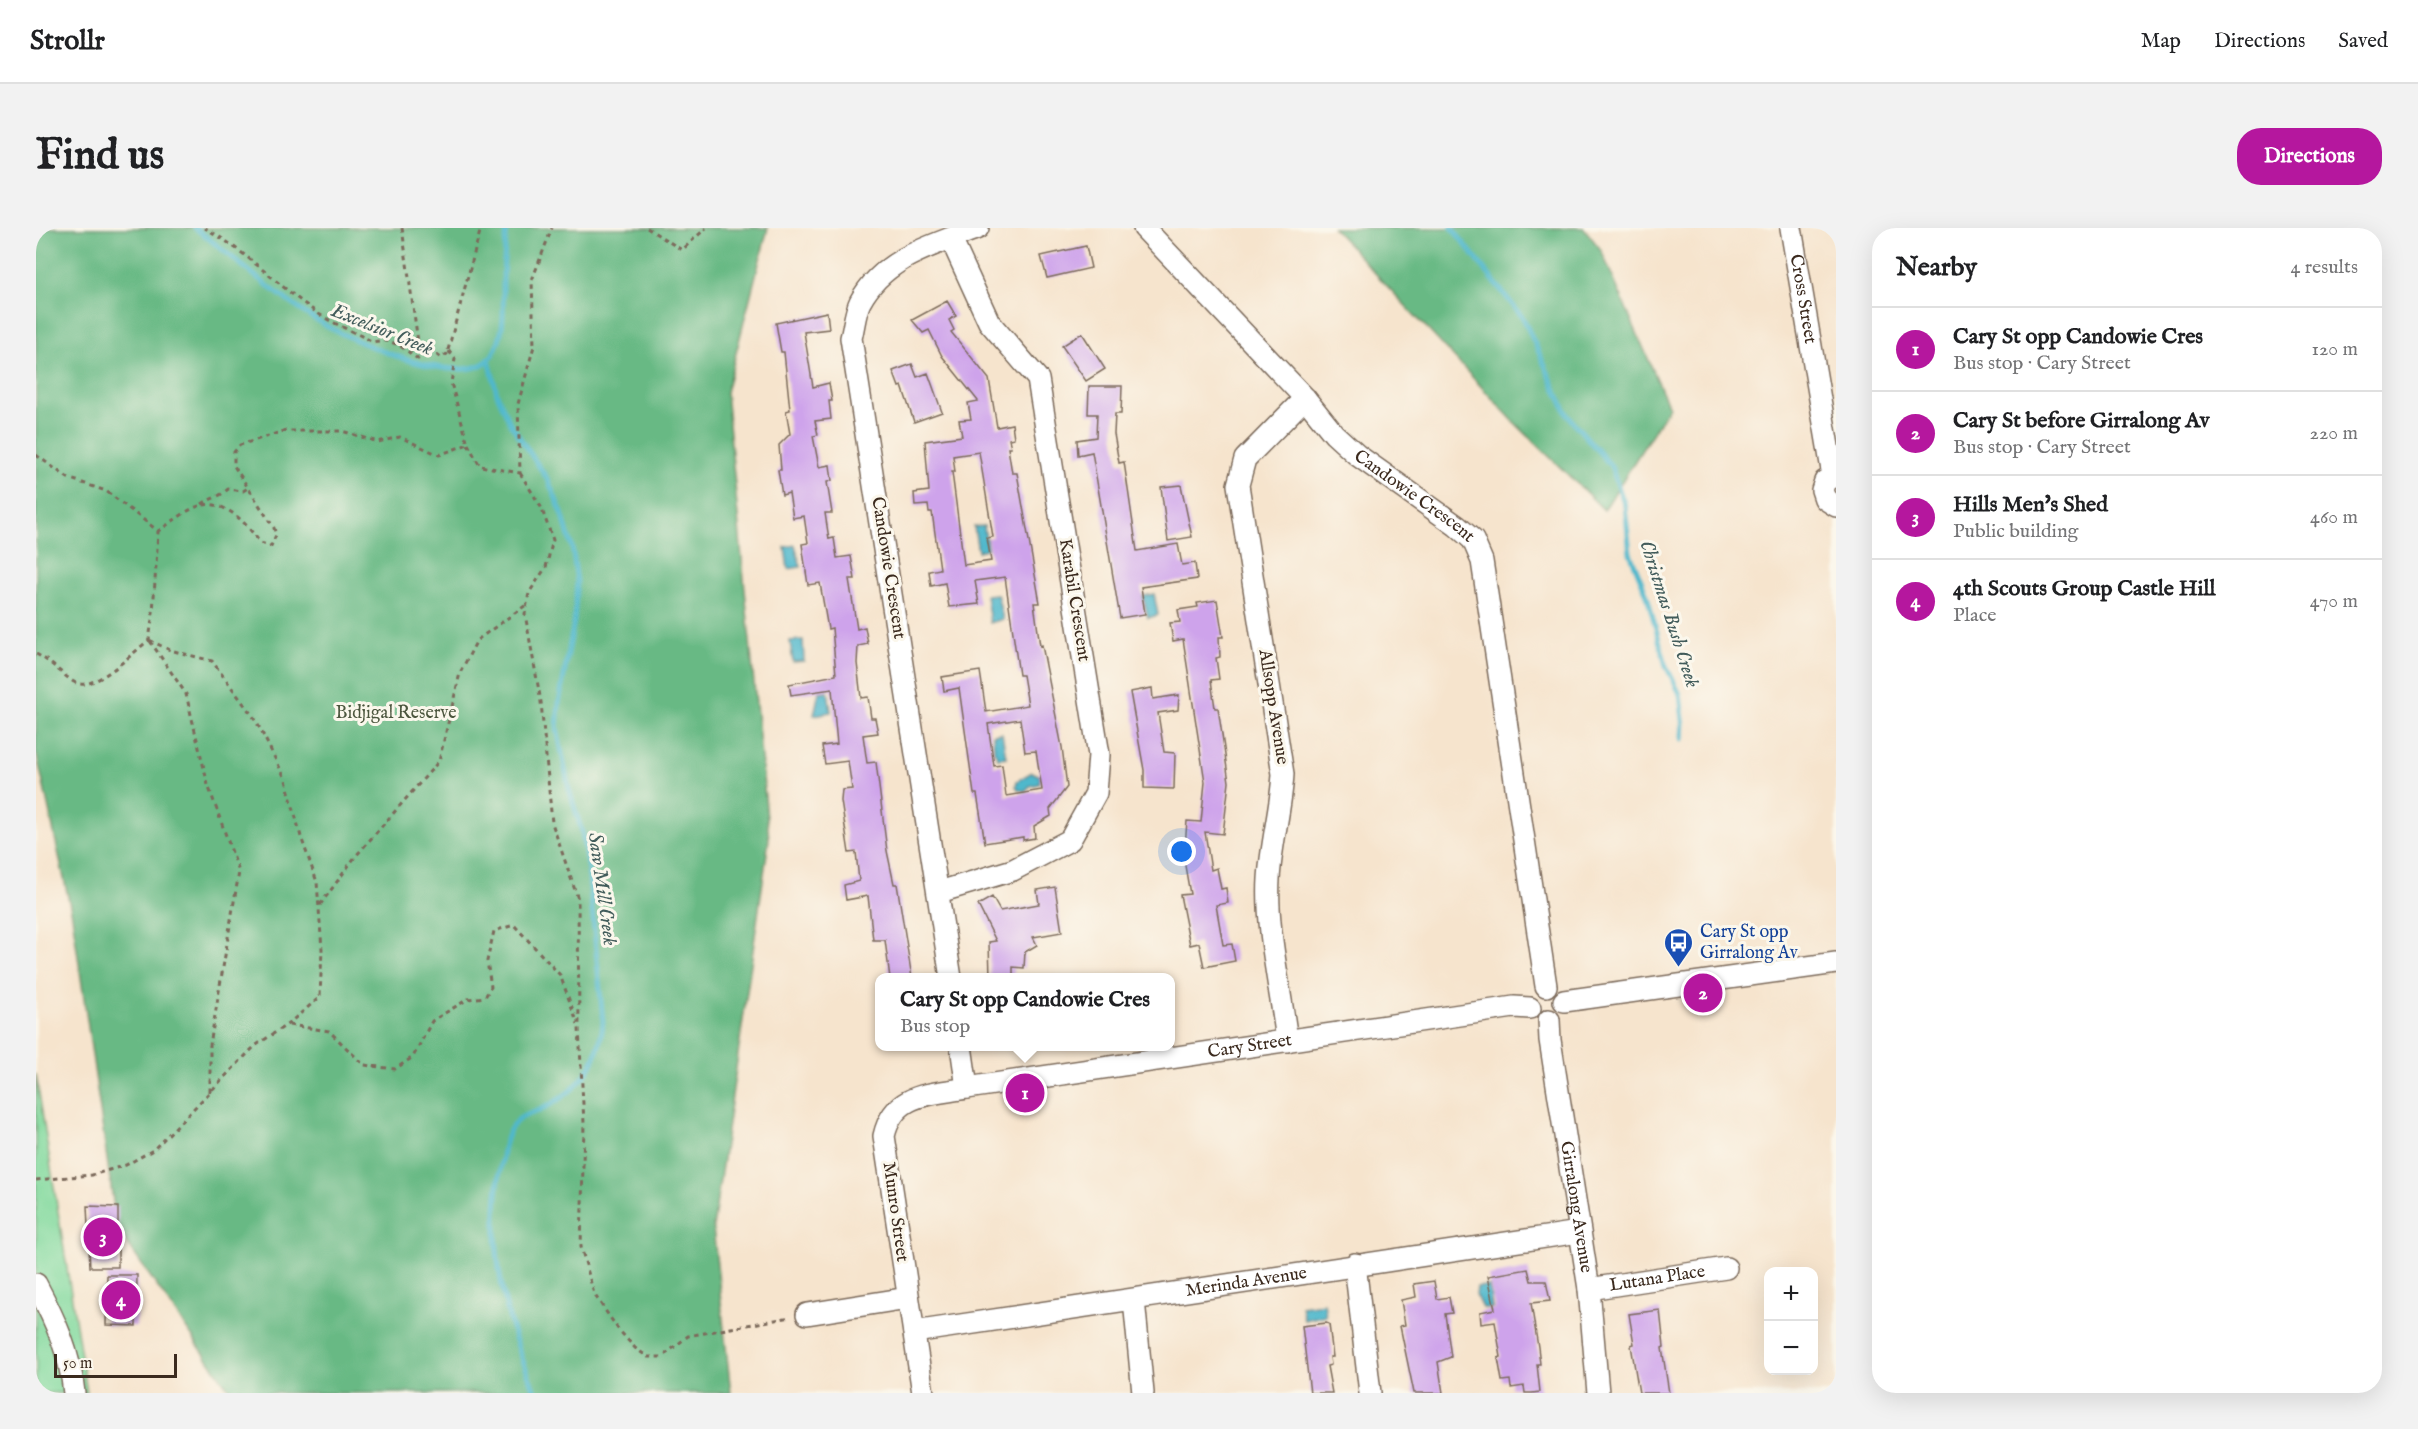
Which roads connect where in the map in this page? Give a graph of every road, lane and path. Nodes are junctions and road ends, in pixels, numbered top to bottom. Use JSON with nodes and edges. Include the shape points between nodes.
{"nodes":[{"id":1,"x":205,"y":228,"type":"edge"},
{"id":2,"x":402,"y":228,"type":"edge"},
{"id":3,"x":481,"y":228,"type":"edge"},
{"id":4,"x":552,"y":228,"type":"edge"},
{"id":5,"x":647,"y":228,"type":"edge"},
{"id":6,"x":706,"y":228,"type":"edge"},
{"id":7,"x":978,"y":228,"type":"edge"},
{"id":8,"x":1144,"y":228,"type":"edge"},
{"id":9,"x":1791,"y":228,"type":"edge"},
{"id":10,"x":951,"y":238,"type":"junction"},
{"id":11,"x":448,"y":350,"type":"junction"},
{"id":12,"x":424,"y":354,"type":"junction"},
{"id":13,"x":1305,"y":398,"type":"junction"},
{"id":14,"x":468,"y":444,"type":"junction"},
{"id":15,"x":36,"y":456,"type":"edge"},
{"id":16,"x":520,"y":473,"type":"junction"},
{"id":17,"x":1834,"y":476,"type":"edge"},
{"id":18,"x":248,"y":488,"type":"junction"},
{"id":19,"x":200,"y":505,"type":"junction"},
{"id":20,"x":1836,"y":506,"type":"edge"},
{"id":21,"x":158,"y":531,"type":"junction"},
{"id":22,"x":527,"y":605,"type":"junction"},
{"id":23,"x":149,"y":640,"type":"junction"},
{"id":24,"x":36,"y":654,"type":"edge"},
{"id":25,"x":939,"y":892,"type":"junction"},
{"id":26,"x":319,"y":906,"type":"junction"},
{"id":27,"x":1836,"y":963,"type":"edge"},
{"id":28,"x":950,"y":973,"type":"edge"},
{"id":29,"x":1546,"y":986,"type":"junction"},
{"id":30,"x":1564,"y":1001,"type":"junction"},
{"id":31,"x":1530,"y":1008,"type":"junction"},
{"id":32,"x":1549,"y":1020,"type":"junction"},
{"id":33,"x":288,"y":1024,"type":"junction"},
{"id":34,"x":579,"y":1028,"type":"junction"},
{"id":35,"x":1287,"y":1041,"type":"junction"},
{"id":36,"x":962,"y":1051,"type":"edge"},
{"id":37,"x":967,"y":1088,"type":"junction"},
{"id":38,"x":210,"y":1092,"type":"junction"},
{"id":39,"x":36,"y":1180,"type":"edge"},
{"id":40,"x":1579,"y":1232,"type":"junction"},
{"id":41,"x":1355,"y":1264,"type":"junction"},
{"id":42,"x":1726,"y":1268,"type":"dead end"},
{"id":43,"x":36,"y":1284,"type":"edge"},
{"id":44,"x":1589,"y":1289,"type":"junction"},
{"id":45,"x":908,"y":1298,"type":"junction"},
{"id":46,"x":1134,"y":1299,"type":"junction"},
{"id":47,"x":807,"y":1314,"type":"joint"},
{"id":48,"x":914,"y":1332,"type":"junction"},
{"id":49,"x":74,"y":1393,"type":"edge"},
{"id":50,"x":923,"y":1393,"type":"edge"},
{"id":51,"x":1143,"y":1393,"type":"edge"},
{"id":52,"x":1370,"y":1393,"type":"edge"},
{"id":53,"x":1598,"y":1393,"type":"edge"}],
"edges":[{"from":1,"to":12,"type":"path","via":[[231,243],[316,312],[374,342],[385,339],[418,359]]},
{"from":2,"to":12,"type":"path","via":[[418,342]]},
{"from":3,"to":11,"type":"path"},
{"from":4,"to":16,"type":"path","via":[[532,280],[534,346],[518,404]]},
{"from":5,"to":6,"type":"path","via":[[682,250]]},
{"from":7,"to":10,"type":"street","name":"Candowie Crescent"},
{"from":8,"to":13,"type":"street","name":"Candowie Crescent"},
{"from":9,"to":17,"type":"street","name":"Cross Street"},
{"from":10,"to":25,"type":"street","name":"Candowie Crescent","via":[[898,260],[872,284],[859,304],[851,338]]},
{"from":10,"to":25,"type":"street","name":"Karabil Crescent","via":[[989,322],[1038,379],[1099,755],[1096,793],[1070,840],[1013,870]]},
{"from":11,"to":12,"type":"path","via":[[441,358],[430,350]]},
{"from":11,"to":14,"type":"path","via":[[455,359],[451,383]]},
{"from":13,"to":29,"type":"street","name":"Candowie Crescent","via":[[1334,434],[1357,454],[1473,540],[1482,561]]},
{"from":13,"to":35,"type":"street","name":"Allsopp Avenue","via":[[1245,459],[1238,485],[1283,774],[1269,903]]},
{"from":14,"to":16,"type":"path","via":[[480,466]]},
{"from":14,"to":18,"type":"path","via":[[439,455],[400,437],[378,442],[342,431],[284,431],[240,445],[234,452],[234,466]]},
{"from":15,"to":21,"type":"path","via":[[68,478],[106,491]]},
{"from":16,"to":22,"type":"path","via":[[541,507],[553,540],[546,567],[529,593]]},
{"from":17,"to":20,"type":"street","via":[[1825,481],[1822,490],[1828,503]]},
{"from":18,"to":19,"type":"path","via":[[228,489]]},
{"from":18,"to":19,"type":"path","via":[[274,528],[276,535],[271,546],[260,543],[248,525],[225,508]]},
{"from":19,"to":21,"type":"path"},
{"from":21,"to":23,"type":"path"},
{"from":22,"to":26,"type":"path","via":[[477,640],[460,673],[439,761],[355,857]]},
{"from":22,"to":34,"type":"path","via":[[525,614],[541,702],[552,823],[578,899]]},
{"from":23,"to":24,"type":"path","via":[[103,678],[83,686]]},
{"from":23,"to":26,"type":"path","via":[[212,661],[255,719],[286,780],[317,882]]},
{"from":23,"to":38,"type":"path","via":[[186,694],[208,785],[239,872],[210,1045]]},
{"from":25,"to":28,"type":"street","name":"Candowie Crescent"},
{"from":26,"to":33,"type":"path","via":[[320,997]]},
{"from":27,"to":30,"type":"street"},
{"from":29,"to":30,"type":"street","via":[[1558,989]]},
{"from":29,"to":31,"type":"street","via":[[1535,990]]},
{"from":30,"to":32,"type":"street","via":[[1559,1016]]},
{"from":31,"to":32,"type":"street","via":[[1535,1015]]},
{"from":31,"to":35,"type":"street","name":"Cary Street","via":[[1514,1007]]},
{"from":32,"to":40,"type":"street","name":"Girralong Avenue"},
{"from":33,"to":34,"type":"path","via":[[329,1031],[364,1065],[395,1069],[413,1057],[432,1020],[468,999],[485,996],[491,987],[487,961],[494,931],[514,925],[560,975]]},
{"from":33,"to":38,"type":"path","via":[[255,1046]]},
{"from":34,"to":47,"type":"path","via":[[584,1123],[581,1247],[594,1294],[618,1329],[648,1357],[662,1357],[688,1336]]},
{"from":35,"to":37,"type":"street","name":"Cary Street"},
{"from":36,"to":37,"type":"street"},
{"from":37,"to":45,"type":"street","name":"Munro Street","via":[[909,1100],[893,1112],[886,1126],[884,1136]]},
{"from":38,"to":39,"type":"path","via":[[153,1150],[126,1165],[92,1175]]},
{"from":40,"to":41,"type":"street","name":"Merinda Avenue"},
{"from":40,"to":44,"type":"street","name":"Girralong Avenue"},
{"from":41,"to":46,"type":"street","name":"Merinda Avenue"},
{"from":41,"to":52,"type":"street"},
{"from":42,"to":44,"type":"street","name":"Lutana Place"},
{"from":43,"to":49,"type":"street","via":[[60,1330]]},
{"from":44,"to":53,"type":"street","name":"Girralong Avenue"},
{"from":45,"to":47,"type":"street"},
{"from":45,"to":48,"type":"street","name":"Munro Street"},
{"from":46,"to":48,"type":"street","name":"Merinda Avenue"},
{"from":46,"to":51,"type":"street"},
{"from":48,"to":50,"type":"street","name":"Munro Street"}]}
